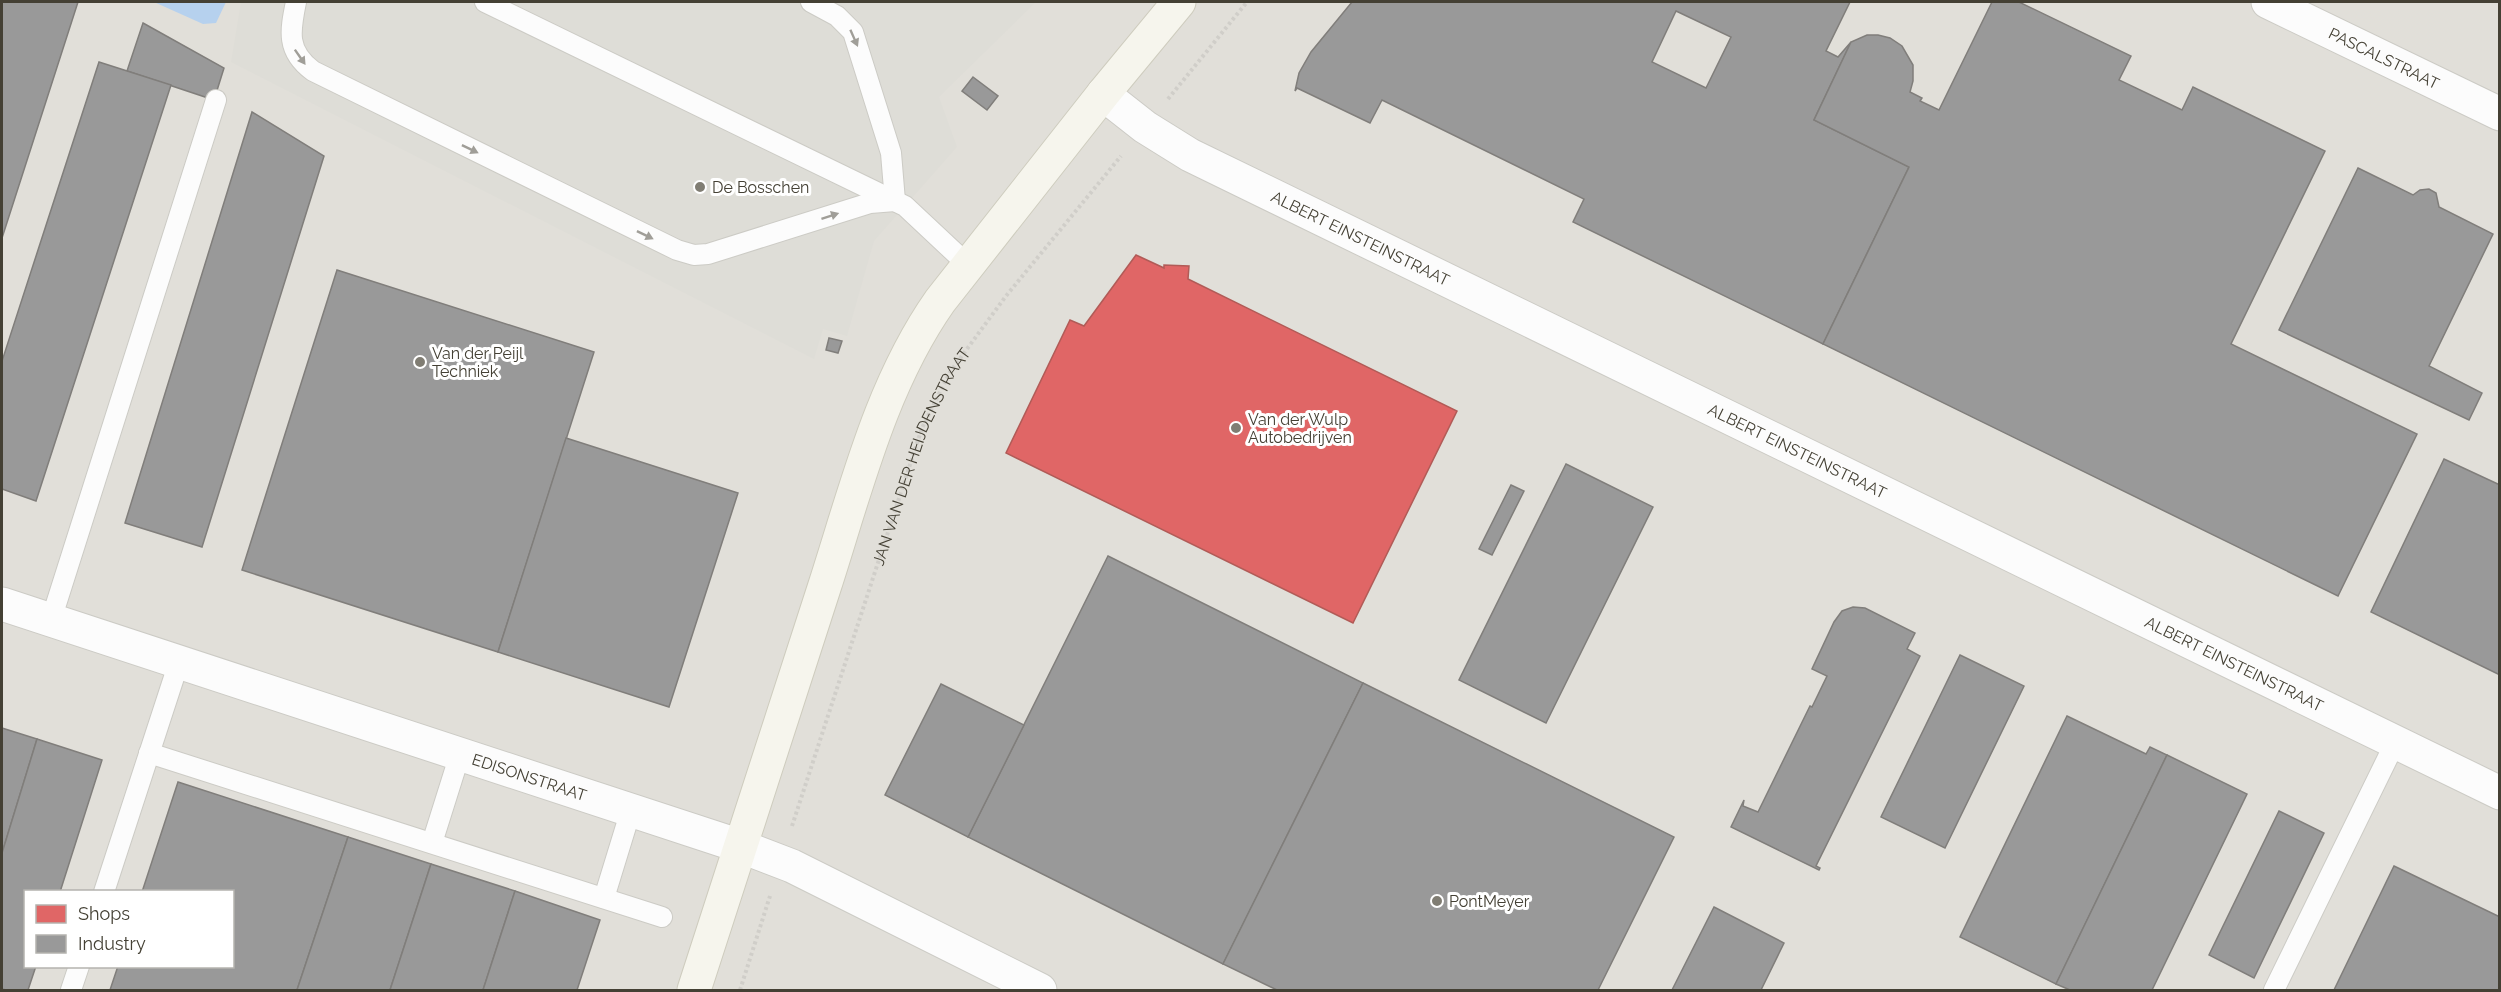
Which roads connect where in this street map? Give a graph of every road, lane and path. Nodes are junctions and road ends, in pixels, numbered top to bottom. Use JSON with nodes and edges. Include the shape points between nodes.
{"nodes":[{"id":1,"x":296,"y":2,"type":"edge"},
{"id":2,"x":485,"y":2,"type":"edge"},
{"id":3,"x":811,"y":2,"type":"edge"},
{"id":4,"x":1179,"y":2,"type":"edge"},
{"id":5,"x":1246,"y":2,"type":"edge"},
{"id":6,"x":2268,"y":2,"type":"edge"},
{"id":7,"x":1103,"y":94,"type":"junction"},
{"id":8,"x":216,"y":100,"type":"dead end"},
{"id":9,"x":2499,"y":114,"type":"edge"},
{"id":10,"x":1145,"y":127,"type":"junction"},
{"id":11,"x":895,"y":201,"type":"junction"},
{"id":12,"x":968,"y":265,"type":"junction"},
{"id":13,"x":2,"y":604,"type":"edge"},
{"id":14,"x":51,"y":620,"type":"junction"},
{"id":15,"x":179,"y":662,"type":"junction"},
{"id":16,"x":2395,"y":743,"type":"junction"},
{"id":17,"x":149,"y":753,"type":"junction"},
{"id":18,"x":460,"y":754,"type":"junction"},
{"id":19,"x":2499,"y":793,"type":"edge"},
{"id":20,"x":631,"y":810,"type":"junction"},
{"id":21,"x":432,"y":843,"type":"junction"},
{"id":22,"x":740,"y":846,"type":"junction"},
{"id":23,"x":781,"y":861,"type":"junction"},
{"id":24,"x":104,"y":890,"type":"edge"},
{"id":25,"x":604,"y":898,"type":"junction"},
{"id":26,"x":662,"y":917,"type":"dead end"},
{"id":27,"x":78,"y":968,"type":"edge"},
{"id":28,"x":71,"y":990,"type":"edge"},
{"id":29,"x":694,"y":990,"type":"edge"},
{"id":30,"x":740,"y":990,"type":"edge"},
{"id":31,"x":1040,"y":990,"type":"edge"},
{"id":32,"x":2274,"y":990,"type":"edge"}],
"edges":[{"from":1,"to":11,"type":"lane","one_way":true,"via":[[293,45],[302,63],[313,71],[677,250],[708,254],[870,203]]},
{"from":2,"to":11,"type":"lane"},
{"from":3,"to":11,"type":"lane","one_way":true,"via":[[837,16],[853,32],[891,153]]},
{"from":4,"to":7,"type":"street"},
{"from":5,"to":10,"type":"path","name":"JAN VAN DER HEIJDENSTRAAT"},
{"from":6,"to":9,"type":"street","name":"PASCALSTRAAT"},
{"from":7,"to":10,"type":"street","name":"ALBERT EINSTEINSTRAAT"},
{"from":7,"to":12,"type":"street"},
{"from":8,"to":14,"type":"lane"},
{"from":10,"to":16,"type":"street","name":"ALBERT EINSTEINSTRAAT","via":[[1190,155]]},
{"from":10,"to":23,"type":"path","name":"JAN VAN DER HEIJDENSTRAAT","via":[[1006,296],[950,372],[922,428]]},
{"from":11,"to":12,"type":"lane"},
{"from":12,"to":22,"type":"street","via":[[919,333],[879,421]]},
{"from":13,"to":14,"type":"street","name":"EDISONSTRAAT"},
{"from":14,"to":15,"type":"street","name":"EDISONSTRAAT"},
{"from":15,"to":17,"type":"lane"},
{"from":15,"to":18,"type":"street","name":"EDISONSTRAAT"},
{"from":16,"to":19,"type":"street","name":"ALBERT EINSTEINSTRAAT"},
{"from":16,"to":32,"type":"lane"},
{"from":17,"to":21,"type":"lane"},
{"from":17,"to":24,"type":"lane"},
{"from":18,"to":20,"type":"street","name":"EDISONSTRAAT"},
{"from":18,"to":21,"type":"lane"},
{"from":20,"to":22,"type":"street","name":"EDISONSTRAAT"},
{"from":20,"to":25,"type":"lane"},
{"from":21,"to":25,"type":"lane"},
{"from":22,"to":23,"type":"street","name":"EDISONSTRAAT"},
{"from":22,"to":29,"type":"street"},
{"from":23,"to":30,"type":"path","name":"JAN VAN DER HEIJDENSTRAAT"},
{"from":23,"to":31,"type":"street","name":"EDISONSTRAAT"},
{"from":25,"to":26,"type":"lane"},
{"from":27,"to":28,"type":"lane"}]}
